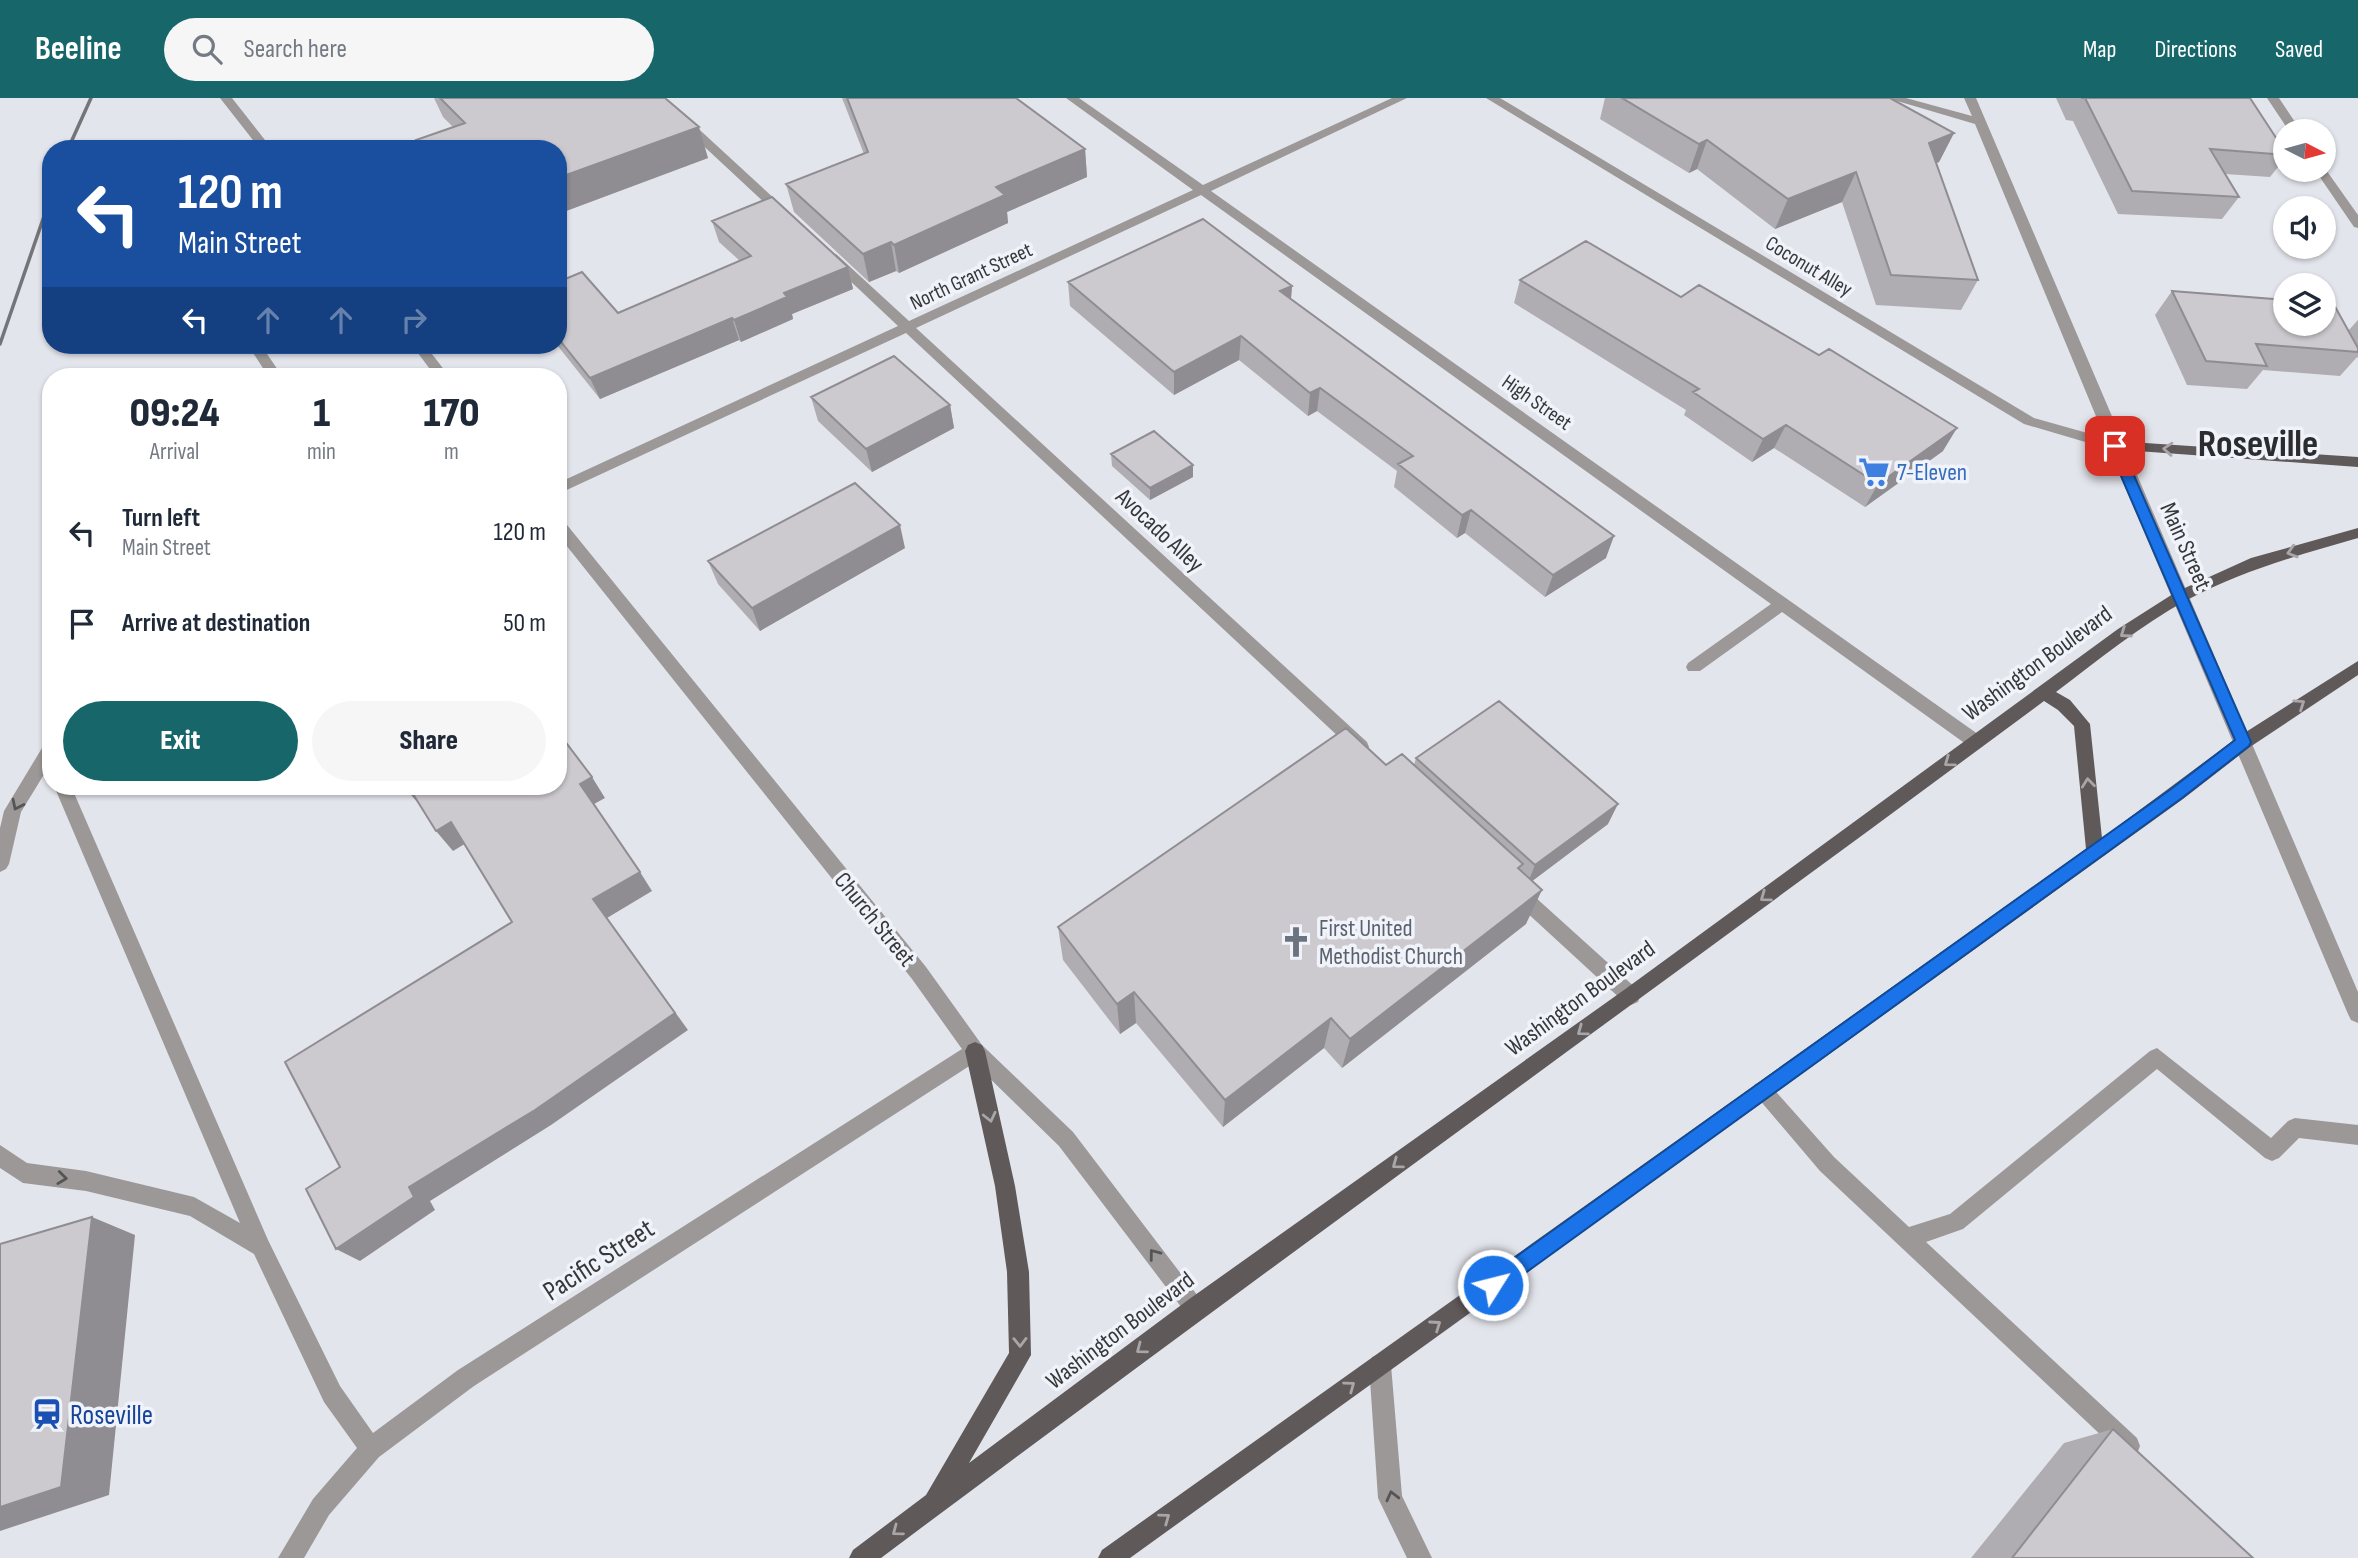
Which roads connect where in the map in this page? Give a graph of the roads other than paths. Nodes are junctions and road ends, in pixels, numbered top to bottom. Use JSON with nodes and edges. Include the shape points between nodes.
{"nodes":[{"id":1,"x":226,"y":98,"type":"edge"},
{"id":2,"x":658,"y":98,"type":"edge"},
{"id":3,"x":1073,"y":98,"type":"edge"},
{"id":4,"x":1401,"y":98,"type":"edge"},
{"id":5,"x":1492,"y":98,"type":"edge"},
{"id":6,"x":1893,"y":98,"type":"edge"},
{"id":7,"x":1970,"y":98,"type":"edge"},
{"id":8,"x":2273,"y":98,"type":"edge"},
{"id":9,"x":2287,"y":119,"type":"edge"},
{"id":10,"x":1981,"y":122,"type":"junction"},
{"id":11,"x":258,"y":140,"type":"edge"},
{"id":12,"x":2329,"y":182,"type":"edge"},
{"id":13,"x":1203,"y":190,"type":"junction"},
{"id":14,"x":2357,"y":222,"type":"edge"},
{"id":15,"x":798,"y":226,"type":"edge"},
{"id":16,"x":818,"y":245,"type":"edge"},
{"id":17,"x":908,"y":327,"type":"junction"},
{"id":18,"x":425,"y":354,"type":"edge"},
{"id":19,"x":436,"y":368,"type":"edge"},
{"id":20,"x":2115,"y":446,"type":"junction"},
{"id":21,"x":2358,"y":462,"type":"edge"},
{"id":22,"x":567,"y":485,"type":"edge"},
{"id":23,"x":2358,"y":533,"type":"edge"},
{"id":24,"x":567,"y":535,"type":"edge"},
{"id":25,"x":2181,"y":596,"type":"junction"},
{"id":26,"x":1784,"y":603,"type":"junction"},
{"id":27,"x":1694,"y":667,"type":"dead end"},
{"id":28,"x":2358,"y":667,"type":"edge"},
{"id":29,"x":2043,"y":692,"type":"junction"},
{"id":30,"x":1976,"y":742,"type":"junction"},
{"id":31,"x":2244,"y":742,"type":"junction"},
{"id":32,"x":1368,"y":754,"type":"edge"},
{"id":33,"x":42,"y":766,"type":"edge"},
{"id":34,"x":66,"y":795,"type":"edge"},
{"id":35,"x":2095,"y":851,"type":"junction"},
{"id":36,"x":0,"y":864,"type":"edge"},
{"id":37,"x":1501,"y":877,"type":"edge"},
{"id":38,"x":1631,"y":996,"type":"junction"},
{"id":39,"x":2358,"y":1014,"type":"edge"},
{"id":40,"x":975,"y":1051,"type":"junction"},
{"id":41,"x":1762,"y":1091,"type":"junction"},
{"id":42,"x":2358,"y":1135,"type":"edge"},
{"id":43,"x":0,"y":1156,"type":"edge"},
{"id":44,"x":1908,"y":1238,"type":"junction"},
{"id":45,"x":261,"y":1247,"type":"junction"},
{"id":46,"x":1195,"y":1308,"type":"junction"},
{"id":47,"x":1380,"y":1365,"type":"junction"},
{"id":48,"x":371,"y":1449,"type":"junction"},
{"id":49,"x":2145,"y":1460,"type":"edge"},
{"id":50,"x":932,"y":1504,"type":"junction"},
{"id":51,"x":290,"y":1558,"type":"edge"},
{"id":52,"x":861,"y":1558,"type":"edge"},
{"id":53,"x":1110,"y":1558,"type":"edge"},
{"id":54,"x":1420,"y":1558,"type":"edge"}],
"edges":[{"from":1,"to":11,"type":"street"},
{"from":2,"to":15,"type":"street"},
{"from":3,"to":13,"type":"street","name":"High Street"},
{"from":4,"to":13,"type":"street","name":"North Grant Street"},
{"from":5,"to":20,"type":"street","name":"Coconut Alley","via":[[2029,421]]},
{"from":6,"to":10,"type":"street"},
{"from":7,"to":10,"type":"street","name":"Main Street"},
{"from":8,"to":9,"type":"street"},
{"from":10,"to":20,"type":"street","name":"Main Street"},
{"from":12,"to":14,"type":"street"},
{"from":13,"to":17,"type":"street","name":"North Grant Street"},
{"from":13,"to":26,"type":"street","name":"High Street"},
{"from":16,"to":17,"type":"street","name":"Avocado Alley"},
{"from":17,"to":22,"type":"street","name":"North Grant Street"},
{"from":17,"to":32,"type":"street","name":"Avocado Alley"},
{"from":18,"to":19,"type":"street"},
{"from":21,"to":20,"type":"main road","one_way":true},
{"from":20,"to":25,"type":"street","name":"Main Street"},
{"from":23,"to":25,"type":"main road","name":"Washington Boulevard","one_way":true,"via":[[2256,562]]},
{"from":24,"to":40,"type":"street","name":"Church Street","via":[[919,973]]},
{"from":25,"to":29,"type":"main road","name":"Washington Boulevard","one_way":true},
{"from":25,"to":31,"type":"street","name":"Main Street"},
{"from":26,"to":27,"type":"street"},
{"from":26,"to":30,"type":"street","name":"High Street"},
{"from":31,"to":28,"type":"main road","one_way":true},
{"from":29,"to":30,"type":"main road","name":"Washington Boulevard"},
{"from":35,"to":29,"type":"main road","one_way":true,"via":[[2082,724]]},
{"from":30,"to":38,"type":"main road","name":"Washington Boulevard","one_way":true},
{"from":31,"to":35,"type":"main road"},
{"from":31,"to":39,"type":"street","name":"Main Street"},
{"from":33,"to":36,"type":"street","one_way":true,"via":[[13,811]]},
{"from":34,"to":45,"type":"street"},
{"from":35,"to":41,"type":"main road"},
{"from":37,"to":38,"type":"street"},
{"from":38,"to":46,"type":"main road","name":"Washington Boulevard","one_way":true},
{"from":46,"to":40,"type":"street","name":"Church Street","one_way":true,"via":[[1066,1139]]},
{"from":40,"to":48,"type":"street","name":"Pacific Street","via":[[466,1378]]},
{"from":40,"to":50,"type":"main road","one_way":true,"via":[[1016,1260],[1020,1355]]},
{"from":41,"to":44,"type":"street","via":[[1827,1164]]},
{"from":47,"to":41,"type":"main road","one_way":true},
{"from":42,"to":44,"type":"street","via":[[2295,1128],[2272,1151],[2157,1057],[1956,1222]]},
{"from":43,"to":45,"type":"street","one_way":true,"via":[[23,1173],[86,1181],[194,1207]]},
{"from":44,"to":49,"type":"street"},
{"from":45,"to":48,"type":"street","via":[[332,1394]]},
{"from":46,"to":50,"type":"main road","name":"Washington Boulevard","one_way":true},
{"from":53,"to":47,"type":"main road","one_way":true},
{"from":54,"to":47,"type":"street","one_way":true,"via":[[1391,1498]]},
{"from":48,"to":51,"type":"street","name":"Pacific Street","via":[[321,1507]]},
{"from":50,"to":52,"type":"main road","name":"Washington Boulevard","one_way":true}]}
